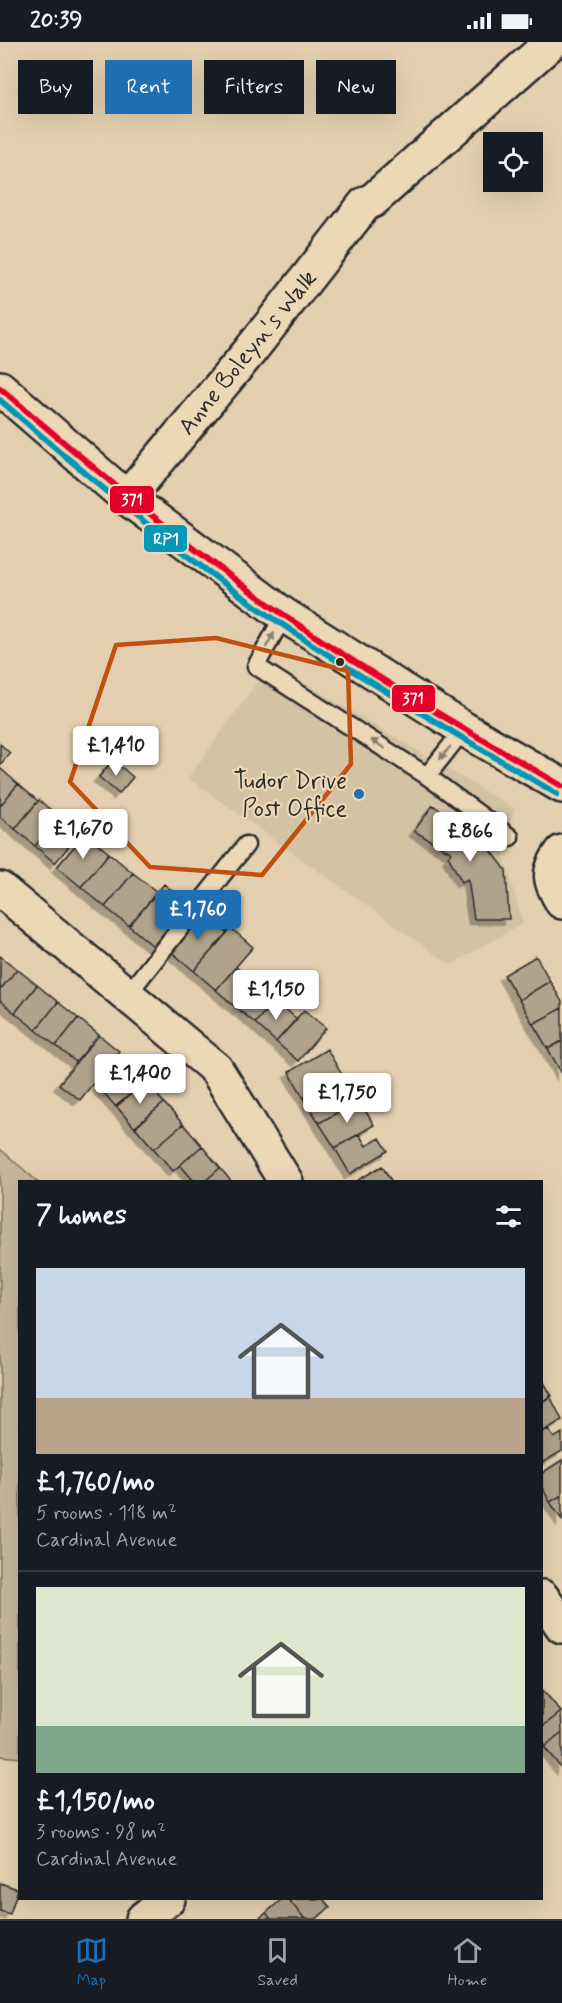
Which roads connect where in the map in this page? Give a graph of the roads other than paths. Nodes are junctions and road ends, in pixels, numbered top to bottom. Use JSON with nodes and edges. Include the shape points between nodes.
{"nodes":[{"id":1,"x":552,"y":42,"type":"edge"},
{"id":2,"x":0,"y":388,"type":"edge"},
{"id":3,"x":127,"y":498,"type":"junction"},
{"id":4,"x":284,"y":615,"type":"junction"},
{"id":5,"x":464,"y":729,"type":"junction"},
{"id":6,"x":427,"y":776,"type":"junction"},
{"id":7,"x":562,"y":786,"type":"edge"},
{"id":8,"x":510,"y":837,"type":"dead end"},
{"id":9,"x":246,"y":845,"type":"dead end"},
{"id":10,"x":562,"y":852,"type":"edge"},
{"id":11,"x":0,"y":889,"type":"edge"},
{"id":12,"x":562,"y":902,"type":"edge"},
{"id":13,"x":127,"y":995,"type":"junction"},
{"id":14,"x":285,"y":1180,"type":"edge"},
{"id":15,"x":543,"y":1598,"type":"edge"},
{"id":16,"x":562,"y":1626,"type":"edge"},
{"id":17,"x":167,"y":1900,"type":"edge"},
{"id":18,"x":143,"y":1919,"type":"edge"}],
"edges":[{"from":1,"to":3,"type":"street","name":"Anne Boleyn's Walk","via":[[369,203]]},
{"from":2,"to":3,"type":"street"},
{"from":3,"to":4,"type":"street"},
{"from":4,"to":5,"type":"street"},
{"from":6,"to":4,"type":"lane","one_way":true,"via":[[256,666]]},
{"from":5,"to":6,"type":"lane","one_way":true},
{"from":5,"to":7,"type":"street"},
{"from":6,"to":8,"type":"lane"},
{"from":9,"to":13,"type":"lane"},
{"from":10,"to":12,"type":"street","via":[[552,865],[551,879]]},
{"from":11,"to":13,"type":"street"},
{"from":13,"to":14,"type":"street","via":[[216,1069]]},
{"from":15,"to":16,"type":"street"},
{"from":17,"to":18,"type":"street"}]}
